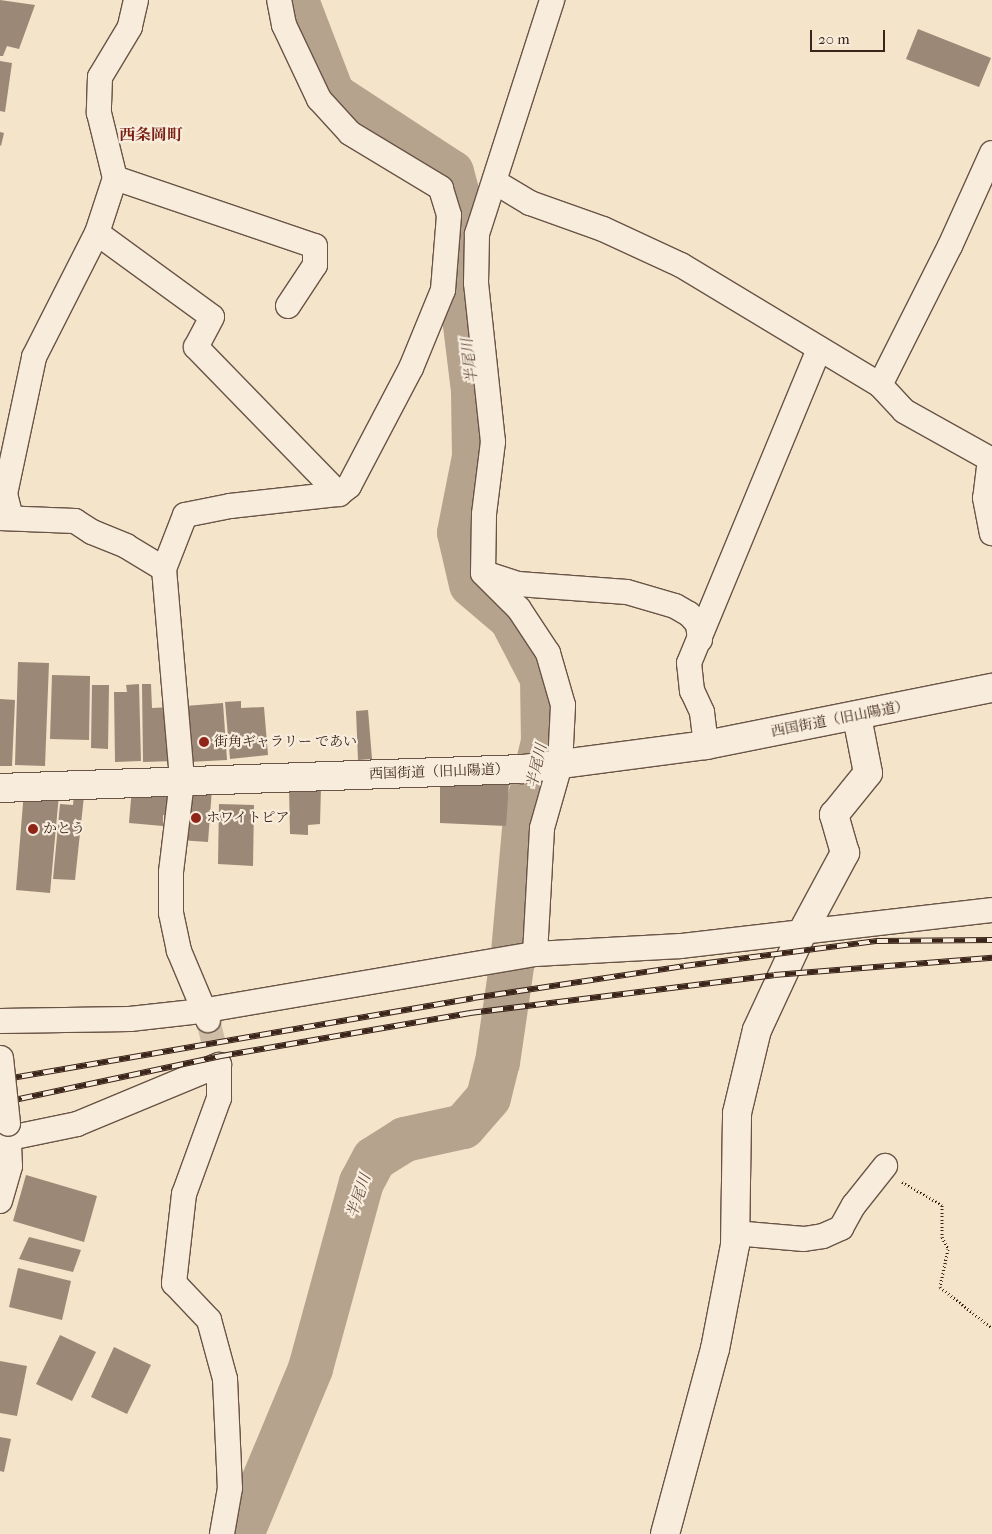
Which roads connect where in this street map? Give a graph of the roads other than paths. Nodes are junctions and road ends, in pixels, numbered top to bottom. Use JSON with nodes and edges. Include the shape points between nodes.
{"nodes":[{"id":1,"x":136,"y":0,"type":"edge"},
{"id":2,"x":279,"y":0,"type":"edge"},
{"id":3,"x":552,"y":0,"type":"edge"},
{"id":4,"x":992,"y":153,"type":"edge"},
{"id":5,"x":115,"y":178,"type":"junction"},
{"id":6,"x":495,"y":182,"type":"junction"},
{"id":7,"x":97,"y":233,"type":"junction"},
{"id":8,"x":476,"y":289,"type":"junction"},
{"id":9,"x":444,"y":290,"type":"junction"},
{"id":10,"x":288,"y":306,"type":"dead end"},
{"id":11,"x":819,"y":349,"type":"junction"},
{"id":12,"x":880,"y":385,"type":"junction"},
{"id":13,"x":339,"y":494,"type":"junction"},
{"id":14,"x":6,"y":518,"type":"edge"},
{"id":15,"x":992,"y":533,"type":"edge"},
{"id":16,"x":164,"y":569,"type":"junction"},
{"id":17,"x":483,"y":573,"type":"junction"},
{"id":18,"x":700,"y":640,"type":"junction"},
{"id":19,"x":992,"y":688,"type":"edge"},
{"id":20,"x":858,"y":717,"type":"junction"},
{"id":21,"x":706,"y":744,"type":"junction"},
{"id":22,"x":560,"y":765,"type":"junction"},
{"id":23,"x":182,"y":781,"type":"junction"},
{"id":24,"x":0,"y":788,"type":"edge"},
{"id":25,"x":992,"y":910,"type":"edge"},
{"id":26,"x":803,"y":931,"type":"junction"},
{"id":27,"x":535,"y":954,"type":"junction"},
{"id":28,"x":204,"y":1016,"type":"junction"},
{"id":29,"x":0,"y":1021,"type":"edge"},
{"id":30,"x":0,"y":1053,"type":"edge"},
{"id":31,"x":0,"y":1058,"type":"edge"},
{"id":32,"x":6,"y":1135,"type":"edge"},
{"id":33,"x":884,"y":1168,"type":"road end"},
{"id":34,"x":0,"y":1201,"type":"edge"},
{"id":35,"x":734,"y":1233,"type":"junction"},
{"id":36,"x":222,"y":1534,"type":"edge"},
{"id":37,"x":664,"y":1534,"type":"edge"}],
"edges":[{"from":1,"to":5,"type":"street","via":[[130,27],[100,77],[99,113]]},
{"from":2,"to":9,"type":"street","via":[[284,25],[319,99],[350,133],[441,188],[449,215]]},
{"from":3,"to":6,"type":"street"},
{"from":4,"to":12,"type":"street","via":[[950,246]]},
{"from":5,"to":7,"type":"street"},
{"from":5,"to":10,"type":"street","via":[[315,246],[315,265]]},
{"from":6,"to":8,"type":"street","via":[[477,234]]},
{"from":6,"to":11,"type":"street","via":[[530,203],[603,230],[681,265]]},
{"from":7,"to":13,"type":"street","via":[[212,317],[196,347]]},
{"from":7,"to":14,"type":"street","via":[[34,357],[5,494]]},
{"from":8,"to":9,"type":"street"},
{"from":8,"to":17,"type":"street","via":[[493,442],[484,514]]},
{"from":9,"to":13,"type":"street","via":[[411,368],[349,486]]},
{"from":11,"to":12,"type":"street"},
{"from":11,"to":18,"type":"street"},
{"from":12,"to":15,"type":"street","via":[[904,411],[990,459],[985,498]]},
{"from":13,"to":16,"type":"street","via":[[230,506],[185,515]]},
{"from":14,"to":16,"type":"street","via":[[74,521]]},
{"from":16,"to":23,"type":"street"},
{"from":17,"to":18,"type":"street","via":[[518,584],[627,592],[675,606],[698,624]]},
{"from":17,"to":22,"type":"street","via":[[519,609],[548,653],[563,705]]},
{"from":18,"to":21,"type":"street","via":[[689,663],[692,691],[702,712]]},
{"from":19,"to":20,"type":"street","name":"西国街道（旧山陽道）"},
{"from":20,"to":21,"type":"street","name":"西国街道（旧山陽道）"},
{"from":20,"to":26,"type":"street","via":[[868,773],[834,815],[845,853]]},
{"from":21,"to":22,"type":"street","name":"西国街道（旧山陽道）"},
{"from":22,"to":23,"type":"street","name":"西国街道（旧山陽道）"},
{"from":22,"to":27,"type":"street","via":[[542,828]]},
{"from":23,"to":24,"type":"street","name":"西国街道（旧山陽道）"},
{"from":23,"to":28,"type":"street","via":[[170,872],[171,913],[180,951]]},
{"from":25,"to":26,"type":"street"},
{"from":26,"to":27,"type":"street","via":[[681,946]]},
{"from":26,"to":35,"type":"street","via":[[757,1030],[737,1113]]},
{"from":27,"to":28,"type":"street"},
{"from":28,"to":29,"type":"street"},
{"from":30,"to":31,"type":"street"},
{"from":31,"to":32,"type":"street","bridge":true},
{"from":32,"to":34,"type":"street","via":[[10,1166]]},
{"from":32,"to":36,"type":"street","via":[[77,1124],[219,1065],[219,1098],[184,1194],[174,1283],[209,1320],[225,1379],[230,1488]]},
{"from":33,"to":35,"type":"street","via":[[854,1205],[841,1228],[823,1236],[804,1239]]},
{"from":35,"to":37,"type":"street","via":[[715,1349]]}]}
